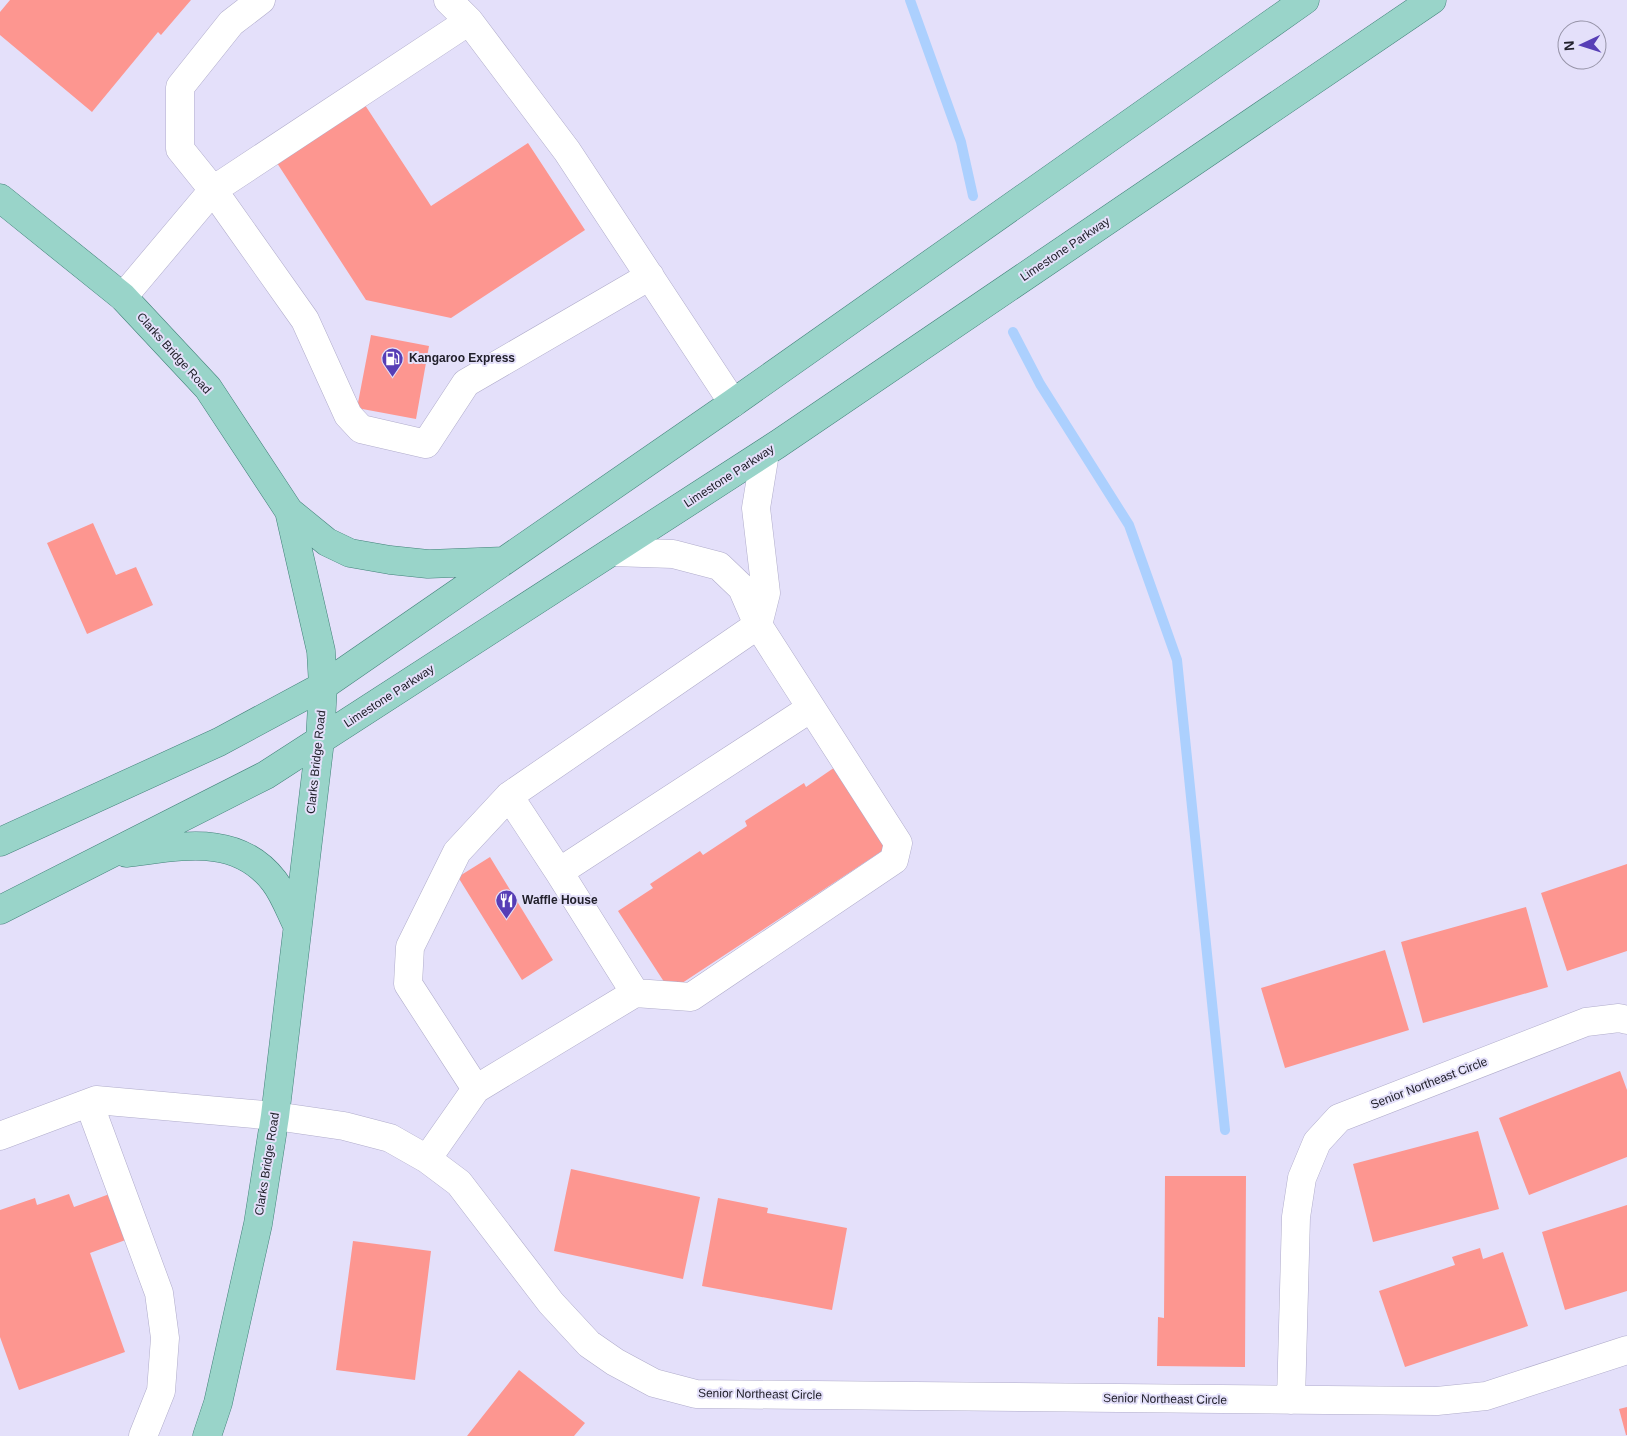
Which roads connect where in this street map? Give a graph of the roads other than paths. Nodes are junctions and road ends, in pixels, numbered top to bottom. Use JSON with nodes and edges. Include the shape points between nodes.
{"nodes":[{"id":1,"x":261,"y":0,"type":"edge"},
{"id":2,"x":448,"y":0,"type":"edge"},
{"id":3,"x":1305,"y":0,"type":"edge"},
{"id":4,"x":1432,"y":0,"type":"edge"},
{"id":5,"x":469,"y":21,"type":"junction"},
{"id":6,"x":213,"y":190,"type":"junction"},
{"id":7,"x":0,"y":198,"type":"edge"},
{"id":8,"x":650,"y":276,"type":"junction"},
{"id":9,"x":123,"y":297,"type":"junction"},
{"id":10,"x":733,"y":403,"type":"junction"},
{"id":11,"x":764,"y":452,"type":"junction"},
{"id":12,"x":289,"y":511,"type":"junction"},
{"id":13,"x":613,"y":552,"type":"junction"},
{"id":14,"x":504,"y":561,"type":"junction"},
{"id":15,"x":758,"y":625,"type":"junction"},
{"id":16,"x":323,"y":686,"type":"junction"},
{"id":17,"x":811,"y":708,"type":"junction"},
{"id":18,"x":320,"y":741,"type":"junction"},
{"id":19,"x":509,"y":796,"type":"junction"},
{"id":20,"x":0,"y":842,"type":"edge"},
{"id":21,"x":109,"y":855,"type":"junction"},
{"id":22,"x":559,"y":872,"type":"junction"},
{"id":23,"x":0,"y":910,"type":"edge"},
{"id":24,"x":297,"y":926,"type":"junction"},
{"id":25,"x":635,"y":993,"type":"junction"},
{"id":26,"x":1627,"y":1020,"type":"edge"},
{"id":27,"x":476,"y":1089,"type":"junction"},
{"id":28,"x":89,"y":1103,"type":"junction"},
{"id":29,"x":275,"y":1116,"type":"junction"},
{"id":30,"x":0,"y":1136,"type":"edge"},
{"id":31,"x":427,"y":1159,"type":"junction"},
{"id":32,"x":1627,"y":1350,"type":"edge"},
{"id":33,"x":1291,"y":1400,"type":"junction"},
{"id":34,"x":143,"y":1436,"type":"edge"},
{"id":35,"x":207,"y":1436,"type":"edge"}],
"edges":[{"from":1,"to":6,"type":"street","via":[[231,22],[180,87],[180,149]]},
{"from":2,"to":5,"type":"street"},
{"from":3,"to":10,"type":"main road"},
{"from":4,"to":11,"type":"main road","name":"Limestone Parkway"},
{"from":5,"to":6,"type":"street"},
{"from":5,"to":8,"type":"street","via":[[568,151]]},
{"from":6,"to":8,"type":"street","via":[[305,320],[348,415],[361,429],[426,444],[466,383]]},
{"from":6,"to":9,"type":"street"},
{"from":7,"to":9,"type":"main road","name":"Clarks Bridge Road"},
{"from":8,"to":10,"type":"street"},
{"from":9,"to":12,"type":"main road","name":"Clarks Bridge Road","via":[[208,388]]},
{"from":10,"to":14,"type":"main road"},
{"from":11,"to":13,"type":"main road","name":"Limestone Parkway"},
{"from":11,"to":15,"type":"street","via":[[756,508],[766,593]]},
{"from":12,"to":14,"type":"main road","via":[[327,542],[350,553],[428,564]]},
{"from":12,"to":16,"type":"main road","name":"Clarks Bridge Road","via":[[321,651]]},
{"from":13,"to":15,"type":"street","via":[[673,554],[719,566],[742,588]]},
{"from":13,"to":18,"type":"main road","name":"Limestone Parkway"},
{"from":14,"to":16,"type":"main road"},
{"from":15,"to":17,"type":"street"},
{"from":15,"to":19,"type":"street"},
{"from":16,"to":18,"type":"main road","name":"Clarks Bridge Road"},
{"from":16,"to":20,"type":"main road","via":[[219,742]]},
{"from":17,"to":22,"type":"street"},
{"from":17,"to":25,"type":"street","via":[[898,843],[894,860],[691,997]]},
{"from":18,"to":21,"type":"main road","name":"Limestone Parkway","via":[[266,775]]},
{"from":18,"to":24,"type":"main road","name":"Clarks Bridge Road"},
{"from":19,"to":22,"type":"street"},
{"from":19,"to":27,"type":"street","via":[[456,852],[410,947],[408,984]]},
{"from":21,"to":23,"type":"main road","name":"Limestone Parkway"},
{"from":21,"to":24,"type":"main road","via":[[196,845],[224,848],[255,861],[275,882]]},
{"from":22,"to":25,"type":"street"},
{"from":24,"to":29,"type":"main road","name":"Clarks Bridge Road"},
{"from":25,"to":27,"type":"street"},
{"from":26,"to":33,"type":"street","name":"Senior Northeast Circle","via":[[1586,1022],[1339,1118],[1318,1142],[1302,1178],[1296,1217]]},
{"from":27,"to":31,"type":"street"},
{"from":28,"to":29,"type":"street","name":"Senior Northeast Circle","via":[[96,1100]]},
{"from":28,"to":30,"type":"street","name":"Senior Northeast Circle"},
{"from":28,"to":34,"type":"street","via":[[159,1293],[165,1338],[160,1391]]},
{"from":29,"to":31,"type":"street","name":"Senior Northeast Circle","via":[[344,1126],[390,1138]]},
{"from":29,"to":35,"type":"main road","name":"Clarks Bridge Road","via":[[258,1224],[218,1403]]},
{"from":31,"to":33,"type":"street","name":"Senior Northeast Circle","via":[[459,1183],[551,1302],[589,1344],[654,1384],[696,1394]]},
{"from":32,"to":33,"type":"street","name":"Senior Northeast Circle","via":[[1486,1396],[1437,1401]]}]}
